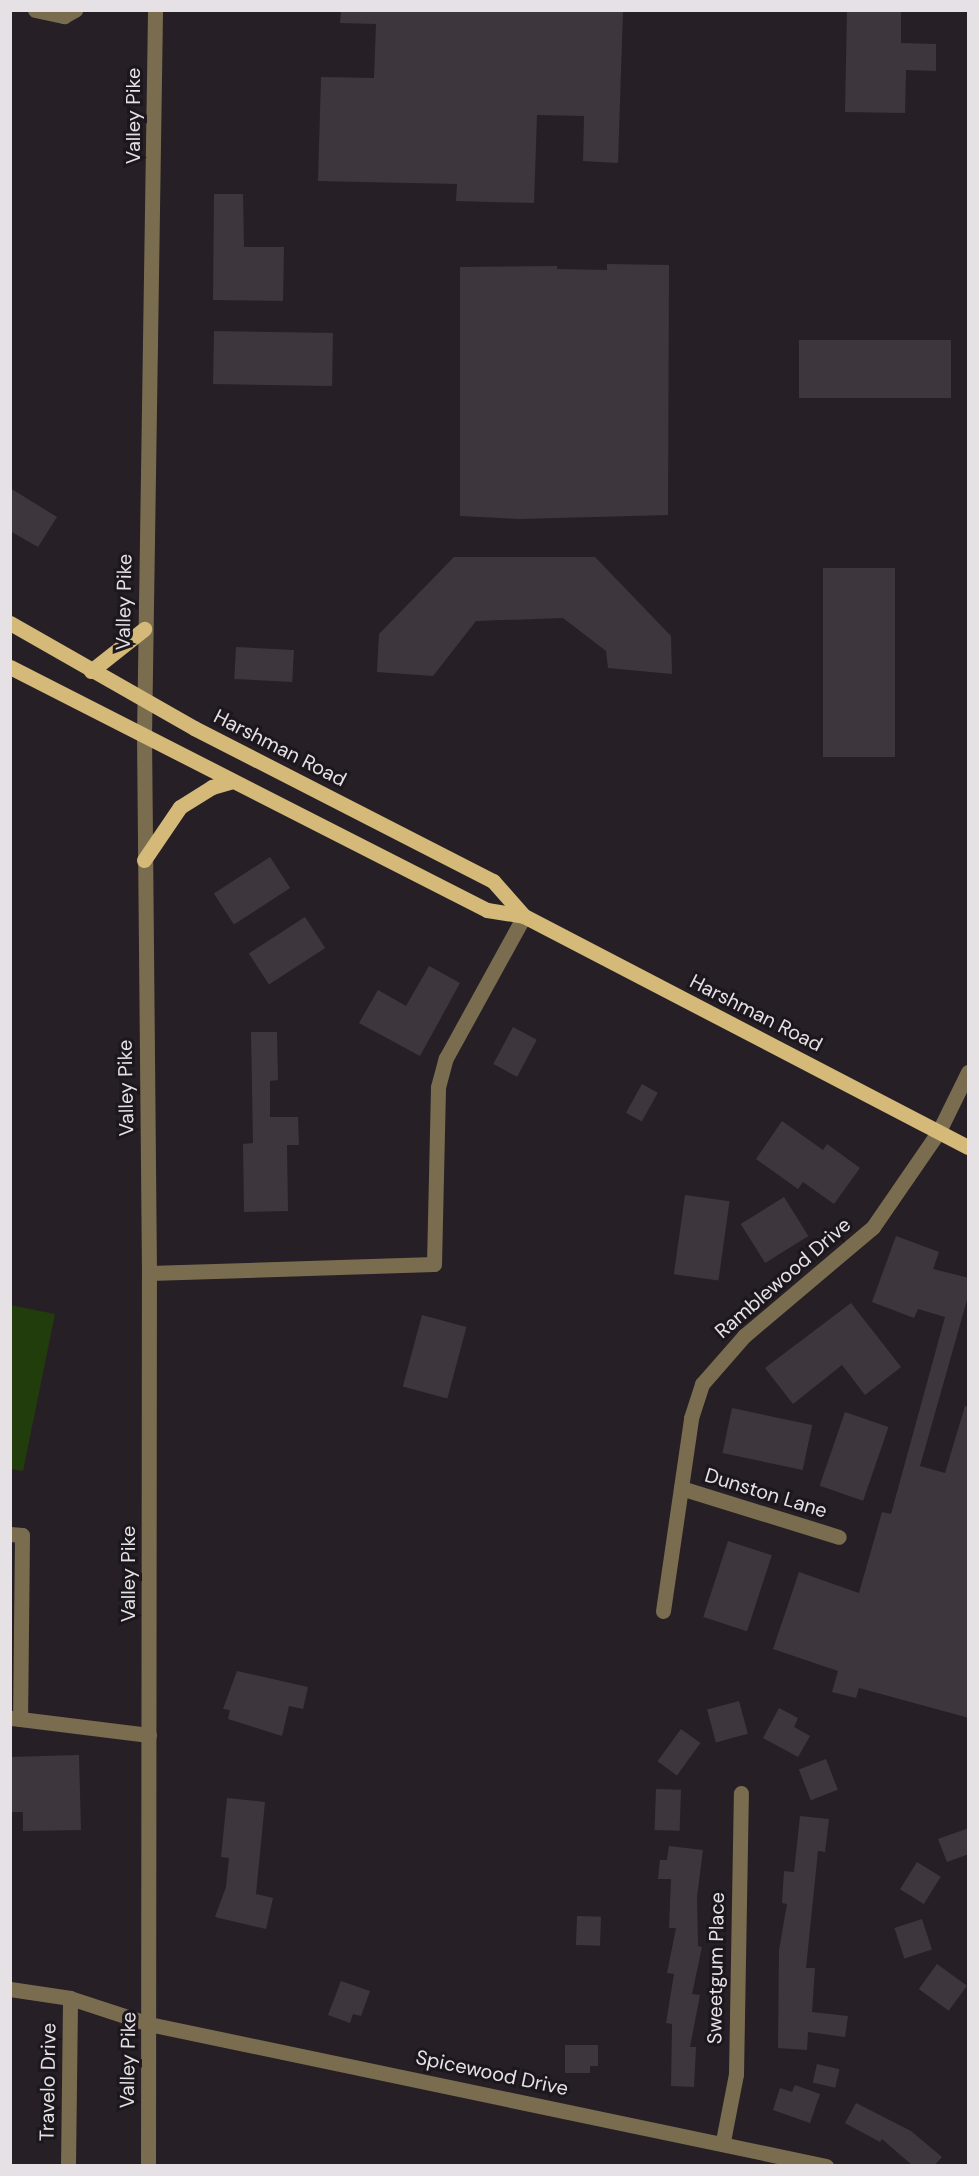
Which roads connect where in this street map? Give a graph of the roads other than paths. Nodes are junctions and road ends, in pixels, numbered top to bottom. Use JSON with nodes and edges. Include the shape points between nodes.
{"nodes":[{"id":1,"x":34,"y":10,"type":"edge"},
{"id":2,"x":75,"y":10,"type":"edge"},
{"id":3,"x":155,"y":10,"type":"edge"},
{"id":4,"x":10,"y":623,"type":"edge"},
{"id":5,"x":144,"y":629,"type":"junction"},
{"id":6,"x":10,"y":667,"type":"edge"},
{"id":7,"x":91,"y":670,"type":"junction"},
{"id":8,"x":145,"y":701,"type":"junction"},
{"id":9,"x":144,"y":737,"type":"junction"},
{"id":10,"x":230,"y":782,"type":"junction"},
{"id":11,"x":144,"y":860,"type":"junction"},
{"id":12,"x":524,"y":916,"type":"junction"},
{"id":13,"x":969,"y":1072,"type":"edge"},
{"id":14,"x":939,"y":1131,"type":"junction"},
{"id":15,"x":969,"y":1147,"type":"edge"},
{"id":16,"x":149,"y":1273,"type":"junction"},
{"id":17,"x":681,"y":1488,"type":"junction"},
{"id":18,"x":16,"y":1534,"type":"edge"},
{"id":19,"x":840,"y":1537,"type":"dead end"},
{"id":20,"x":663,"y":1611,"type":"dead end"},
{"id":21,"x":15,"y":1718,"type":"edge"},
{"id":22,"x":149,"y":1735,"type":"junction"},
{"id":23,"x":741,"y":1793,"type":"dead end"},
{"id":24,"x":10,"y":1989,"type":"edge"},
{"id":25,"x":70,"y":1998,"type":"junction"},
{"id":26,"x":149,"y":2024,"type":"junction"},
{"id":27,"x":723,"y":2142,"type":"junction"},
{"id":28,"x":68,"y":2166,"type":"edge"},
{"id":29,"x":148,"y":2166,"type":"edge"},
{"id":30,"x":826,"y":2166,"type":"edge"}],
"edges":[{"from":1,"to":2,"type":"street","via":[[64,16]]},
{"from":3,"to":5,"type":"street","name":"Valley Pike"},
{"from":4,"to":7,"type":"main road","name":"Harshman Road"},
{"from":5,"to":7,"type":"main road"},
{"from":5,"to":8,"type":"street","name":"Valley Pike"},
{"from":6,"to":9,"type":"main road","name":"Harshman Road"},
{"from":7,"to":8,"type":"main road","name":"Harshman Road"},
{"from":8,"to":9,"type":"street","name":"Valley Pike"},
{"from":8,"to":12,"type":"main road","name":"Harshman Road","via":[[493,881]]},
{"from":9,"to":10,"type":"main road","name":"Harshman Road"},
{"from":9,"to":11,"type":"street","name":"Valley Pike"},
{"from":10,"to":11,"type":"main road","via":[[212,787],[180,807]]},
{"from":10,"to":12,"type":"main road","name":"Harshman Road","via":[[487,910]]},
{"from":11,"to":16,"type":"street","name":"Valley Pike"},
{"from":12,"to":14,"type":"main road","name":"Harshman Road"},
{"from":12,"to":16,"type":"street","via":[[446,1058],[438,1088],[434,1264]]},
{"from":13,"to":14,"type":"street","name":"Ramblewood Drive"},
{"from":14,"to":15,"type":"main road","name":"Harshman Road"},
{"from":14,"to":17,"type":"street","name":"Ramblewood Drive","via":[[873,1227],[744,1336],[702,1384],[691,1418]]},
{"from":16,"to":22,"type":"street","name":"Valley Pike"},
{"from":17,"to":19,"type":"street","name":"Dunston Lane"},
{"from":17,"to":20,"type":"street","name":"Ramblewood Drive"},
{"from":18,"to":21,"type":"street"},
{"from":21,"to":22,"type":"street"},
{"from":22,"to":26,"type":"street","name":"Valley Pike"},
{"from":23,"to":27,"type":"street","name":"Sweetgum Place","via":[[736,2074]]},
{"from":24,"to":25,"type":"street","name":"Spicewood Drive"},
{"from":25,"to":26,"type":"street","name":"Spicewood Drive"},
{"from":25,"to":28,"type":"street","name":"Travelo Drive"},
{"from":26,"to":27,"type":"street","name":"Spicewood Drive"},
{"from":26,"to":29,"type":"street","name":"Valley Pike"},
{"from":27,"to":30,"type":"street","name":"Spicewood Drive"}]}
